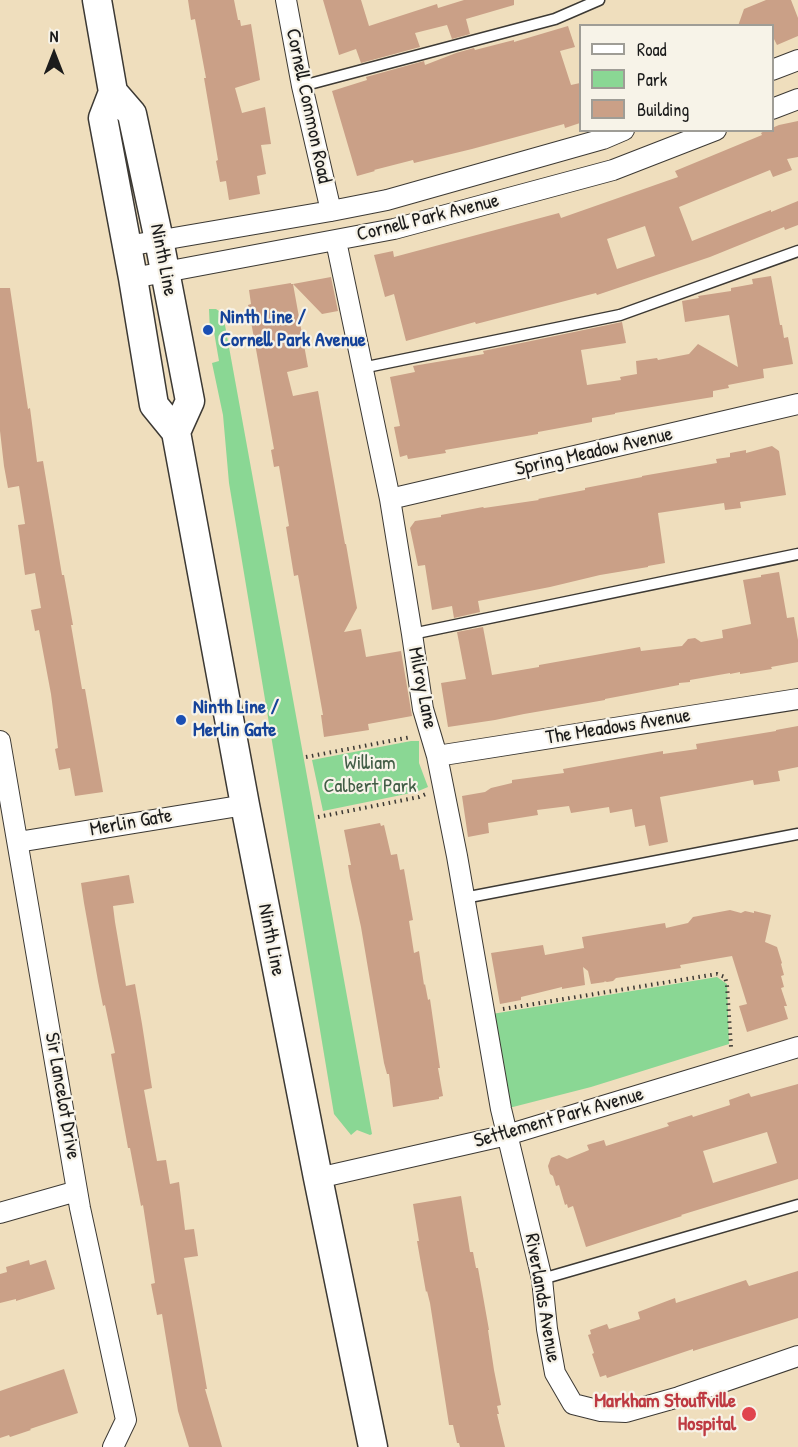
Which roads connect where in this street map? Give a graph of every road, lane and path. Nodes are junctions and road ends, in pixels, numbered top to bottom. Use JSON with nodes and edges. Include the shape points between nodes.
{"nodes":[{"id":1,"x":97,"y":0,"type":"edge"},
{"id":2,"x":286,"y":0,"type":"edge"},
{"id":3,"x":599,"y":0,"type":"edge"},
{"id":4,"x":798,"y":60,"type":"edge"},
{"id":5,"x":774,"y":69,"type":"edge"},
{"id":6,"x":302,"y":86,"type":"junction"},
{"id":7,"x":113,"y":92,"type":"junction"},
{"id":8,"x":798,"y":99,"type":"edge"},
{"id":9,"x":774,"y":108,"type":"edge"},
{"id":10,"x":619,"y":132,"type":"edge"},
{"id":11,"x":711,"y":132,"type":"edge"},
{"id":12,"x":331,"y":211,"type":"junction"},
{"id":13,"x":159,"y":240,"type":"junction"},
{"id":14,"x":336,"y":241,"type":"junction"},
{"id":15,"x":127,"y":246,"type":"junction"},
{"id":16,"x":798,"y":251,"type":"edge"},
{"id":17,"x":166,"y":272,"type":"junction"},
{"id":18,"x":133,"y":278,"type":"junction"},
{"id":19,"x":362,"y":368,"type":"junction"},
{"id":20,"x":798,"y":404,"type":"edge"},
{"id":21,"x":176,"y":432,"type":"junction"},
{"id":22,"x":390,"y":499,"type":"junction"},
{"id":23,"x":798,"y":554,"type":"edge"},
{"id":24,"x":412,"y":634,"type":"junction"},
{"id":25,"x":798,"y":699,"type":"edge"},
{"id":26,"x":431,"y":735,"type":"junction"},
{"id":27,"x":0,"y":741,"type":"edge"},
{"id":28,"x":437,"y":756,"type":"junction"},
{"id":29,"x":306,"y":757,"type":"dead end"},
{"id":30,"x":443,"y":785,"type":"junction"},
{"id":31,"x":245,"y":805,"type":"junction"},
{"id":32,"x":318,"y":817,"type":"dead end"},
{"id":33,"x":798,"y":834,"type":"edge"},
{"id":34,"x":18,"y":842,"type":"junction"},
{"id":35,"x":464,"y":898,"type":"junction"},
{"id":36,"x":484,"y":1012,"type":"junction"},
{"id":37,"x":731,"y":1047,"type":"dead end"},
{"id":38,"x":798,"y":1047,"type":"edge"},
{"id":39,"x":507,"y":1135,"type":"junction"},
{"id":40,"x":318,"y":1178,"type":"junction"},
{"id":41,"x":78,"y":1191,"type":"junction"},
{"id":42,"x":798,"y":1205,"type":"edge"},
{"id":43,"x":0,"y":1213,"type":"edge"},
{"id":44,"x":542,"y":1279,"type":"junction"},
{"id":45,"x":798,"y":1356,"type":"edge"},
{"id":46,"x":113,"y":1447,"type":"edge"},
{"id":47,"x":373,"y":1447,"type":"edge"}],
"edges":[{"from":1,"to":7,"type":"main road","name":"Ninth Line"},
{"from":2,"to":6,"type":"street","name":"Cornell Common Road"},
{"from":3,"to":6,"type":"lane","via":[[555,19]]},
{"from":4,"to":5,"type":"street"},
{"from":6,"to":12,"type":"street","name":"Cornell Common Road"},
{"from":7,"to":13,"type":"main road","name":"Ninth Line","via":[[132,114]]},
{"from":7,"to":15,"type":"main road","name":"Ninth Line","via":[[103,118]]},
{"from":8,"to":9,"type":"street"},
{"from":10,"to":12,"type":"street","name":"Cornell Park Avenue","via":[[387,200]]},
{"from":11,"to":14,"type":"street","name":"Cornell Park Avenue","via":[[614,170]]},
{"from":12,"to":13,"type":"street","name":"Cornell Park Avenue"},
{"from":13,"to":15,"type":"street","name":"Cornell Park Avenue"},
{"from":13,"to":17,"type":"main road","name":"Ninth Line"},
{"from":14,"to":17,"type":"street","name":"Cornell Park Avenue"},
{"from":14,"to":19,"type":"street","name":"Milroy Lane"},
{"from":15,"to":18,"type":"main road","name":"Ninth Line"},
{"from":16,"to":19,"type":"lane","via":[[620,315]]},
{"from":17,"to":18,"type":"street","name":"Cornell Park Avenue"},
{"from":17,"to":21,"type":"main road","name":"Ninth Line","via":[[190,401]]},
{"from":18,"to":21,"type":"main road","name":"Ninth Line","via":[[154,405]]},
{"from":19,"to":22,"type":"street","name":"Milroy Lane"},
{"from":20,"to":22,"type":"street","name":"Spring Meadow Avenue"},
{"from":21,"to":31,"type":"main road","name":"Ninth Line"},
{"from":22,"to":24,"type":"street","name":"Milroy Lane"},
{"from":23,"to":24,"type":"lane"},
{"from":24,"to":26,"type":"street","name":"Milroy Lane","via":[[423,709]]},
{"from":25,"to":28,"type":"street","name":"The Meadows Avenue"},
{"from":26,"to":28,"type":"street","name":"Milroy Lane"},
{"from":26,"to":29,"type":"path"},
{"from":27,"to":34,"type":"street","name":"Sir Lancelot Drive"},
{"from":28,"to":30,"type":"street","name":"Milroy Lane"},
{"from":30,"to":32,"type":"path","via":[[419,797]]},
{"from":30,"to":35,"type":"street","name":"Milroy Lane"},
{"from":31,"to":34,"type":"street","name":"Merlin Gate"},
{"from":31,"to":40,"type":"main road","name":"Ninth Line"},
{"from":33,"to":35,"type":"lane"},
{"from":34,"to":41,"type":"street","name":"Sir Lancelot Drive"},
{"from":35,"to":36,"type":"street","name":"Milroy Lane"},
{"from":36,"to":37,"type":"path","via":[[717,974],[725,977],[728,985]]},
{"from":36,"to":39,"type":"street","name":"Milroy Lane"},
{"from":38,"to":39,"type":"street","name":"Settlement Park Avenue"},
{"from":39,"to":40,"type":"street","name":"Settlement Park Avenue"},
{"from":39,"to":44,"type":"street","name":"Riverlands Avenue"},
{"from":40,"to":47,"type":"main road","name":"Ninth Line"},
{"from":41,"to":43,"type":"street"},
{"from":41,"to":46,"type":"street","name":"Sir Lancelot Drive","via":[[126,1420]]},
{"from":42,"to":44,"type":"lane"},
{"from":44,"to":45,"type":"street","name":"Riverlands Avenue","via":[[555,1373],[573,1404],[626,1412]]}]}
